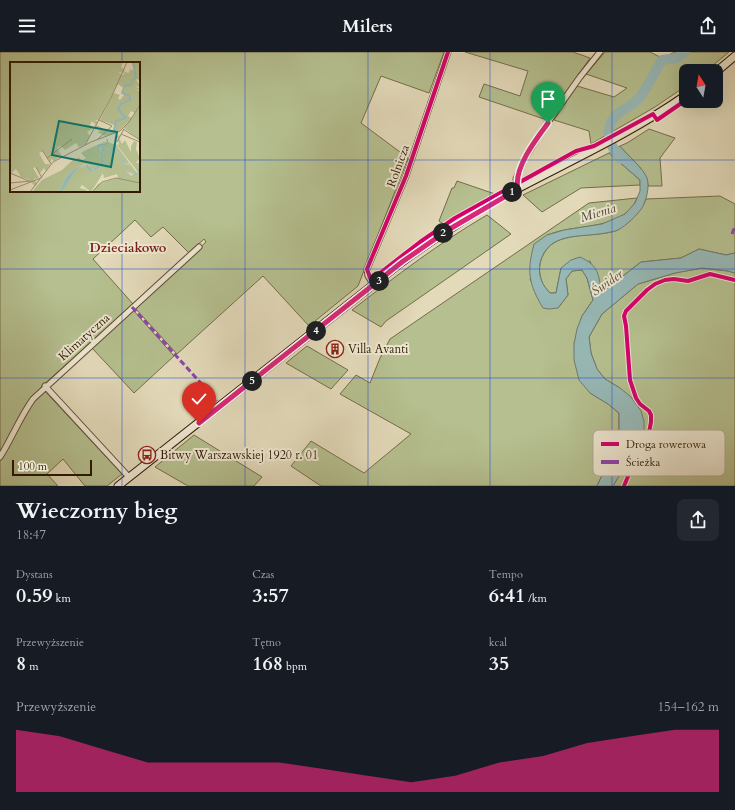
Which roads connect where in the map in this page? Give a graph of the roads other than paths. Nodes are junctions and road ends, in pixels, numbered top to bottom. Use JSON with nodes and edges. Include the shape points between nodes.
{"nodes":[{"id":1,"x":448,"y":52,"type":"edge"},
{"id":2,"x":600,"y":52,"type":"edge"},
{"id":3,"x":735,"y":56,"type":"edge"},
{"id":4,"x":723,"y":66,"type":"edge"},
{"id":5,"x":679,"y":100,"type":"edge"},
{"id":6,"x":518,"y":189,"type":"junction"},
{"id":7,"x":199,"y":246,"type":"dead end"},
{"id":8,"x":374,"y":285,"type":"junction"},
{"id":9,"x":45,"y":386,"type":"junction"},
{"id":10,"x":0,"y":457,"type":"edge"},
{"id":11,"x":129,"y":477,"type":"junction"},
{"id":12,"x":118,"y":486,"type":"edge"}],
"edges":[{"from":1,"to":8,"type":"street","name":"Rolnicza","via":[[406,176],[367,269]]},
{"from":2,"to":6,"type":"street","via":[[541,132],[524,160],[516,179]]},
{"from":3,"to":4,"type":"main road"},
{"from":5,"to":6,"type":"main road","via":[[660,114]]},
{"from":6,"to":8,"type":"main road","via":[[448,230]]},
{"from":7,"to":9,"type":"street","name":"Klimatyczna"},
{"from":8,"to":11,"type":"main road"},
{"from":9,"to":10,"type":"street","name":"Klimatyczna","via":[[24,411]]},
{"from":9,"to":11,"type":"street"},
{"from":11,"to":12,"type":"main road"}]}
